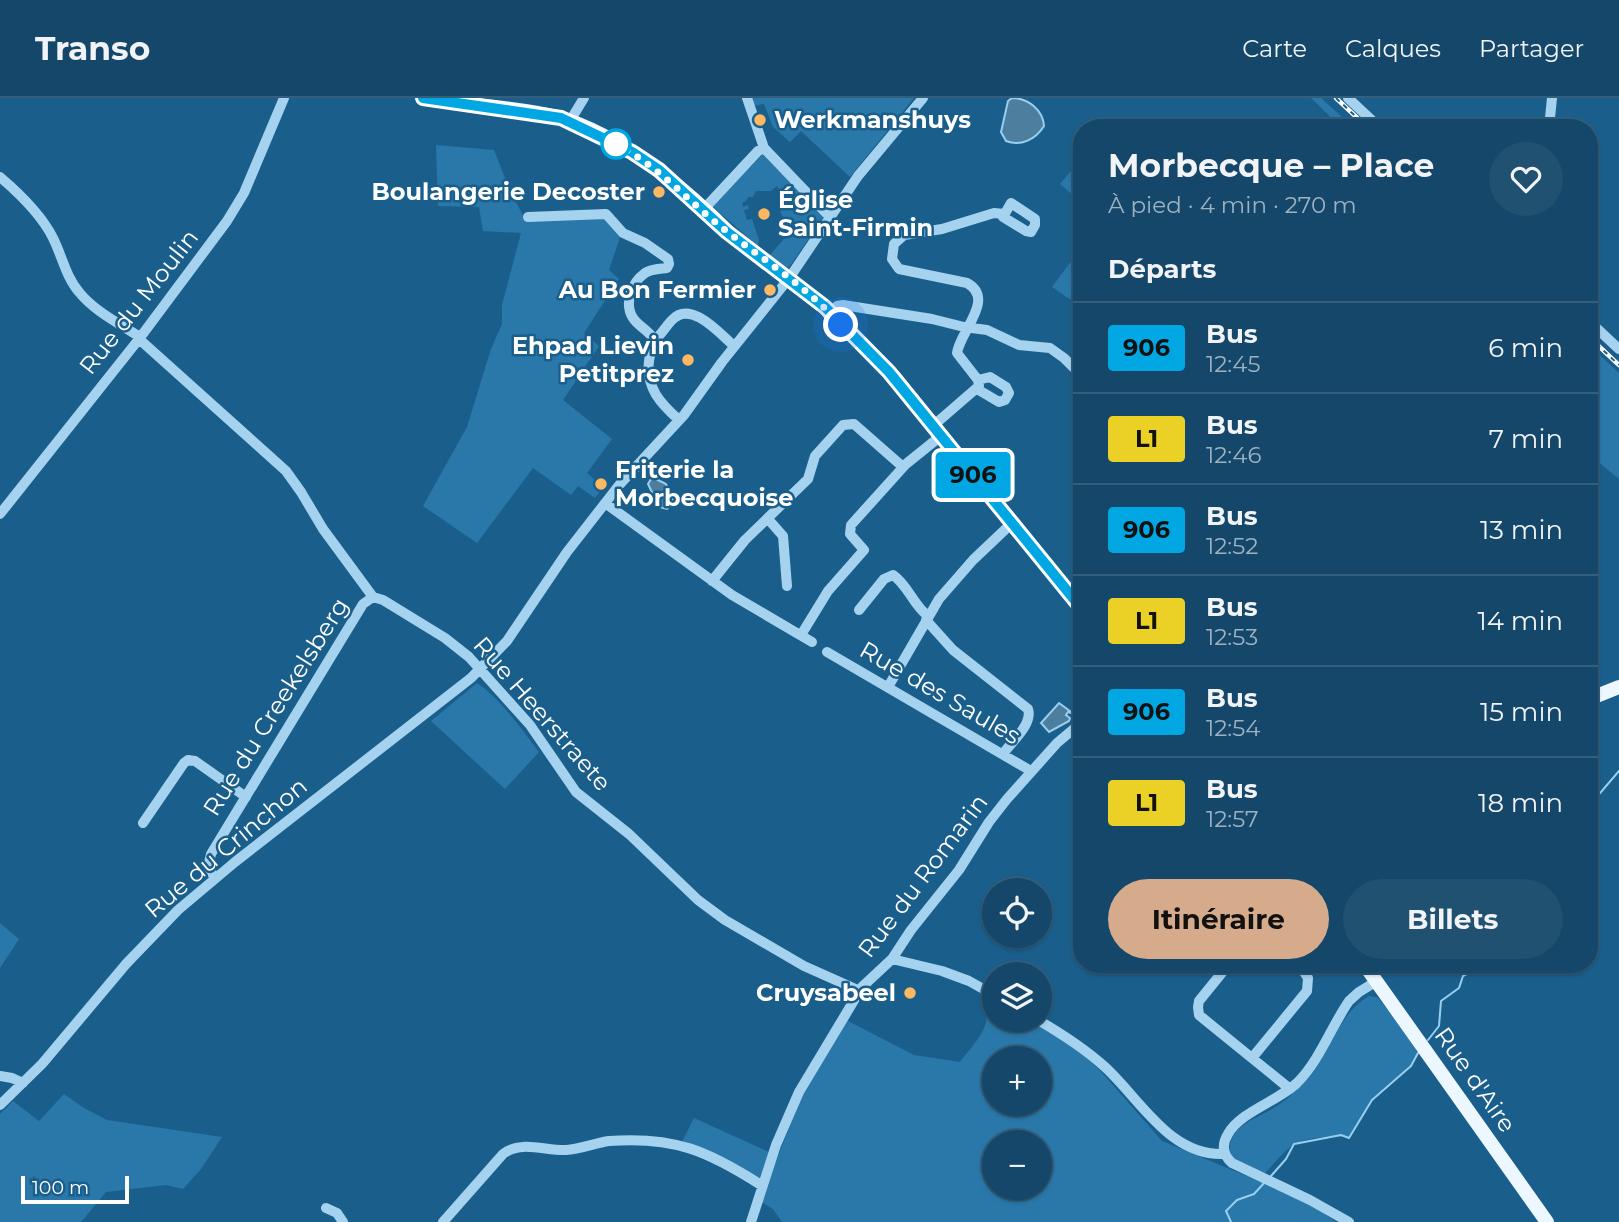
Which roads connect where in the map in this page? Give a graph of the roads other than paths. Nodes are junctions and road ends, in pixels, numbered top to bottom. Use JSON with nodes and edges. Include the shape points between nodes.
{"nodes":[{"id":1,"x":284,"y":98,"type":"edge"},
{"id":2,"x":423,"y":98,"type":"edge"},
{"id":3,"x":584,"y":98,"type":"edge"},
{"id":4,"x":747,"y":98,"type":"edge"},
{"id":5,"x":923,"y":98,"type":"edge"},
{"id":6,"x":1348,"y":98,"type":"edge"},
{"id":7,"x":1552,"y":98,"type":"edge"},
{"id":8,"x":1370,"y":119,"type":"edge"},
{"id":9,"x":1550,"y":119,"type":"edge"},
{"id":10,"x":570,"y":121,"type":"junction"},
{"id":11,"x":764,"y":148,"type":"junction"},
{"id":12,"x":0,"y":177,"type":"edge"},
{"id":13,"x":703,"y":210,"type":"junction"},
{"id":14,"x":1004,"y":214,"type":"dead end"},
{"id":15,"x":528,"y":216,"type":"dead end"},
{"id":16,"x":830,"y":217,"type":"junction"},
{"id":17,"x":787,"y":281,"type":"junction"},
{"id":18,"x":829,"y":314,"type":"junction"},
{"id":19,"x":968,"y":328,"type":"junction"},
{"id":20,"x":1598,"y":329,"type":"edge"},
{"id":21,"x":140,"y":338,"type":"junction"},
{"id":22,"x":653,"y":341,"type":"junction"},
{"id":23,"x":734,"y":346,"type":"junction"},
{"id":24,"x":1619,"y":349,"type":"edge"},
{"id":25,"x":1073,"y":366,"type":"edge"},
{"id":26,"x":680,"y":420,"type":"junction"},
{"id":27,"x":938,"y":430,"type":"junction"},
{"id":28,"x":903,"y":467,"type":"junction"},
{"id":29,"x":605,"y":503,"type":"junction"},
{"id":30,"x":0,"y":514,"type":"edge"},
{"id":31,"x":768,"y":519,"type":"junction"},
{"id":32,"x":1012,"y":523,"type":"junction"},
{"id":33,"x":864,"y":550,"type":"junction"},
{"id":34,"x":875,"y":558,"type":"dead end"},
{"id":35,"x":712,"y":581,"type":"junction"},
{"id":36,"x":787,"y":586,"type":"dead end"},
{"id":37,"x":373,"y":597,"type":"junction"},
{"id":38,"x":1073,"y":598,"type":"edge"},
{"id":39,"x":859,"y":610,"type":"dead end"},
{"id":40,"x":927,"y":618,"type":"junction"},
{"id":41,"x":801,"y":635,"type":"junction"},
{"id":42,"x":812,"y":642,"type":"dead end"},
{"id":43,"x":827,"y":652,"type":"dead end"},
{"id":44,"x":480,"y":670,"type":"junction"},
{"id":45,"x":888,"y":687,"type":"junction"},
{"id":46,"x":1619,"y":687,"type":"edge"},
{"id":47,"x":1598,"y":695,"type":"edge"},
{"id":48,"x":1073,"y":729,"type":"edge"},
{"id":49,"x":1003,"y":754,"type":"junction"},
{"id":50,"x":1031,"y":771,"type":"junction"},
{"id":51,"x":246,"y":797,"type":"junction"},
{"id":52,"x":143,"y":823,"type":"dead end"},
{"id":53,"x":215,"y":878,"type":"junction"},
{"id":54,"x":892,"y":959,"type":"junction"},
{"id":55,"x":1222,"y":973,"type":"edge"},
{"id":56,"x":1305,"y":973,"type":"edge"},
{"id":57,"x":1371,"y":973,"type":"edge"},
{"id":58,"x":1377,"y":981,"type":"junction"},
{"id":59,"x":982,"y":989,"type":"edge"},
{"id":60,"x":860,"y":991,"type":"junction"},
{"id":61,"x":1052,"y":1028,"type":"edge"},
{"id":62,"x":1252,"y":1058,"type":"junction"},
{"id":63,"x":0,"y":1076,"type":"edge"},
{"id":64,"x":23,"y":1083,"type":"junction"},
{"id":65,"x":1290,"y":1089,"type":"junction"},
{"id":66,"x":0,"y":1105,"type":"edge"},
{"id":67,"x":1225,"y":1154,"type":"junction"},
{"id":68,"x":761,"y":1185,"type":"junction"},
{"id":69,"x":326,"y":1208,"type":"dead end"},
{"id":70,"x":343,"y":1222,"type":"edge"},
{"id":71,"x":443,"y":1222,"type":"edge"},
{"id":72,"x":751,"y":1222,"type":"edge"},
{"id":73,"x":1349,"y":1222,"type":"edge"},
{"id":74,"x":1547,"y":1222,"type":"edge"}],
"edges":[{"from":1,"to":21,"type":"street","name":"Rue du Moulin","via":[[232,214]]},
{"from":2,"to":10,"type":"main road"},
{"from":3,"to":10,"type":"street"},
{"from":4,"to":11,"type":"street"},
{"from":5,"to":16,"type":"street","name":"Rue du Crinchon"},
{"from":6,"to":8,"type":"street"},
{"from":7,"to":9,"type":"street"},
{"from":10,"to":13,"type":"main road","via":[[647,161]]},
{"from":11,"to":13,"type":"street"},
{"from":11,"to":16,"type":"street"},
{"from":12,"to":21,"type":"street","name":"Rue Heerstraete","via":[[43,222],[79,293]]},
{"from":13,"to":17,"type":"main road"},
{"from":14,"to":19,"type":"street","via":[[904,235],[892,248],[893,262],[902,271],[975,288],[978,302]]},
{"from":15,"to":22,"type":"street","via":[[603,214],[623,233],[669,261],[665,268],[644,274],[630,296],[632,316]]},
{"from":16,"to":17,"type":"street","name":"Rue du Crinchon"},
{"from":17,"to":18,"type":"main road"},
{"from":17,"to":23,"type":"street","name":"Rue du Crinchon"},
{"from":18,"to":19,"type":"street","via":[[843,305]]},
{"from":18,"to":27,"type":"main road","via":[[895,378]]},
{"from":19,"to":25,"type":"street","via":[[991,331],[1019,345],[1050,348]]},
{"from":19,"to":27,"type":"street","via":[[957,353],[978,384]]},
{"from":20,"to":24,"type":"street"},
{"from":21,"to":30,"type":"street","name":"Rue du Moulin"},
{"from":21,"to":37,"type":"street","name":"Rue Heerstraete","via":[[286,471]]},
{"from":22,"to":23,"type":"street","via":[[674,317],[687,314],[704,319]]},
{"from":22,"to":26,"type":"street","via":[[651,386],[659,401]]},
{"from":23,"to":26,"type":"street","name":"Rue du Crinchon"},
{"from":26,"to":29,"type":"street","name":"Rue du Crinchon"},
{"from":27,"to":28,"type":"street"},
{"from":27,"to":32,"type":"main road"},
{"from":28,"to":31,"type":"street","via":[[847,423],[815,456],[805,482]]},
{"from":28,"to":33,"type":"street","via":[[850,527],[850,534]]},
{"from":29,"to":35,"type":"street"},
{"from":29,"to":44,"type":"street","name":"Rue du Crinchon","via":[[512,635]]},
{"from":31,"to":35,"type":"street"},
{"from":31,"to":36,"type":"street","via":[[783,536]]},
{"from":32,"to":38,"type":"main road"},
{"from":32,"to":40,"type":"street","via":[[969,564]]},
{"from":33,"to":34,"type":"street"},
{"from":33,"to":41,"type":"street","via":[[828,591]]},
{"from":35,"to":41,"type":"street"},
{"from":37,"to":44,"type":"street","name":"Rue Heerstraete","via":[[445,638]]},
{"from":37,"to":51,"type":"street","name":"Rue du Creekelsberg","via":[[363,604]]},
{"from":39,"to":40,"type":"street","via":[[884,579],[893,575]]},
{"from":40,"to":45,"type":"street"},
{"from":40,"to":49,"type":"street","via":[[953,650],[1028,709],[1029,719]]},
{"from":41,"to":42,"type":"street"},
{"from":43,"to":45,"type":"street","name":"Rue des Saules"},
{"from":44,"to":53,"type":"street","name":"Rue du Crinchon"},
{"from":44,"to":60,"type":"street","name":"Rue Heerstraete","via":[[530,724],[576,792],[629,834],[698,900],[810,969]]},
{"from":45,"to":49,"type":"street","name":"Rue des Saules"},
{"from":46,"to":47,"type":"main road"},
{"from":48,"to":50,"type":"street","name":"Rue du Romarin"},
{"from":49,"to":50,"type":"street","name":"Rue des Saules"},
{"from":50,"to":54,"type":"street","name":"Rue du Romarin"},
{"from":51,"to":52,"type":"street","via":[[188,760]]},
{"from":51,"to":53,"type":"street","name":"Rue du Creekelsberg","via":[[209,857],[208,867]]},
{"from":53,"to":64,"type":"street","name":"Rue du Crinchon","via":[[147,941]]},
{"from":54,"to":59,"type":"street","via":[[942,971]]},
{"from":54,"to":60,"type":"street","name":"Rue du Romarin"},
{"from":55,"to":62,"type":"street","via":[[1201,999],[1198,1013]]},
{"from":56,"to":62,"type":"street","via":[[1307,991]]},
{"from":57,"to":58,"type":"main road","name":"Rue d'Aire"},
{"from":58,"to":65,"type":"street","via":[[1349,1001],[1309,1068]]},
{"from":58,"to":74,"type":"main road","name":"Rue d'Aire"},
{"from":60,"to":68,"type":"street","name":"Rue du Romarin","via":[[806,1080]]},
{"from":61,"to":67,"type":"street","via":[[1102,1065],[1172,1136],[1202,1152]]},
{"from":62,"to":65,"type":"street"},
{"from":63,"to":64,"type":"street"},
{"from":64,"to":66,"type":"street","name":"Rue du Crinchon"},
{"from":65,"to":67,"type":"street","via":[[1231,1128]]},
{"from":67,"to":73,"type":"street","via":[[1236,1165]]},
{"from":68,"to":71,"type":"street","via":[[714,1157],[671,1143],[615,1141],[564,1150],[516,1147],[503,1154]]},
{"from":68,"to":72,"type":"street","name":"Rue du Romarin"},
{"from":69,"to":70,"type":"street"}]}
